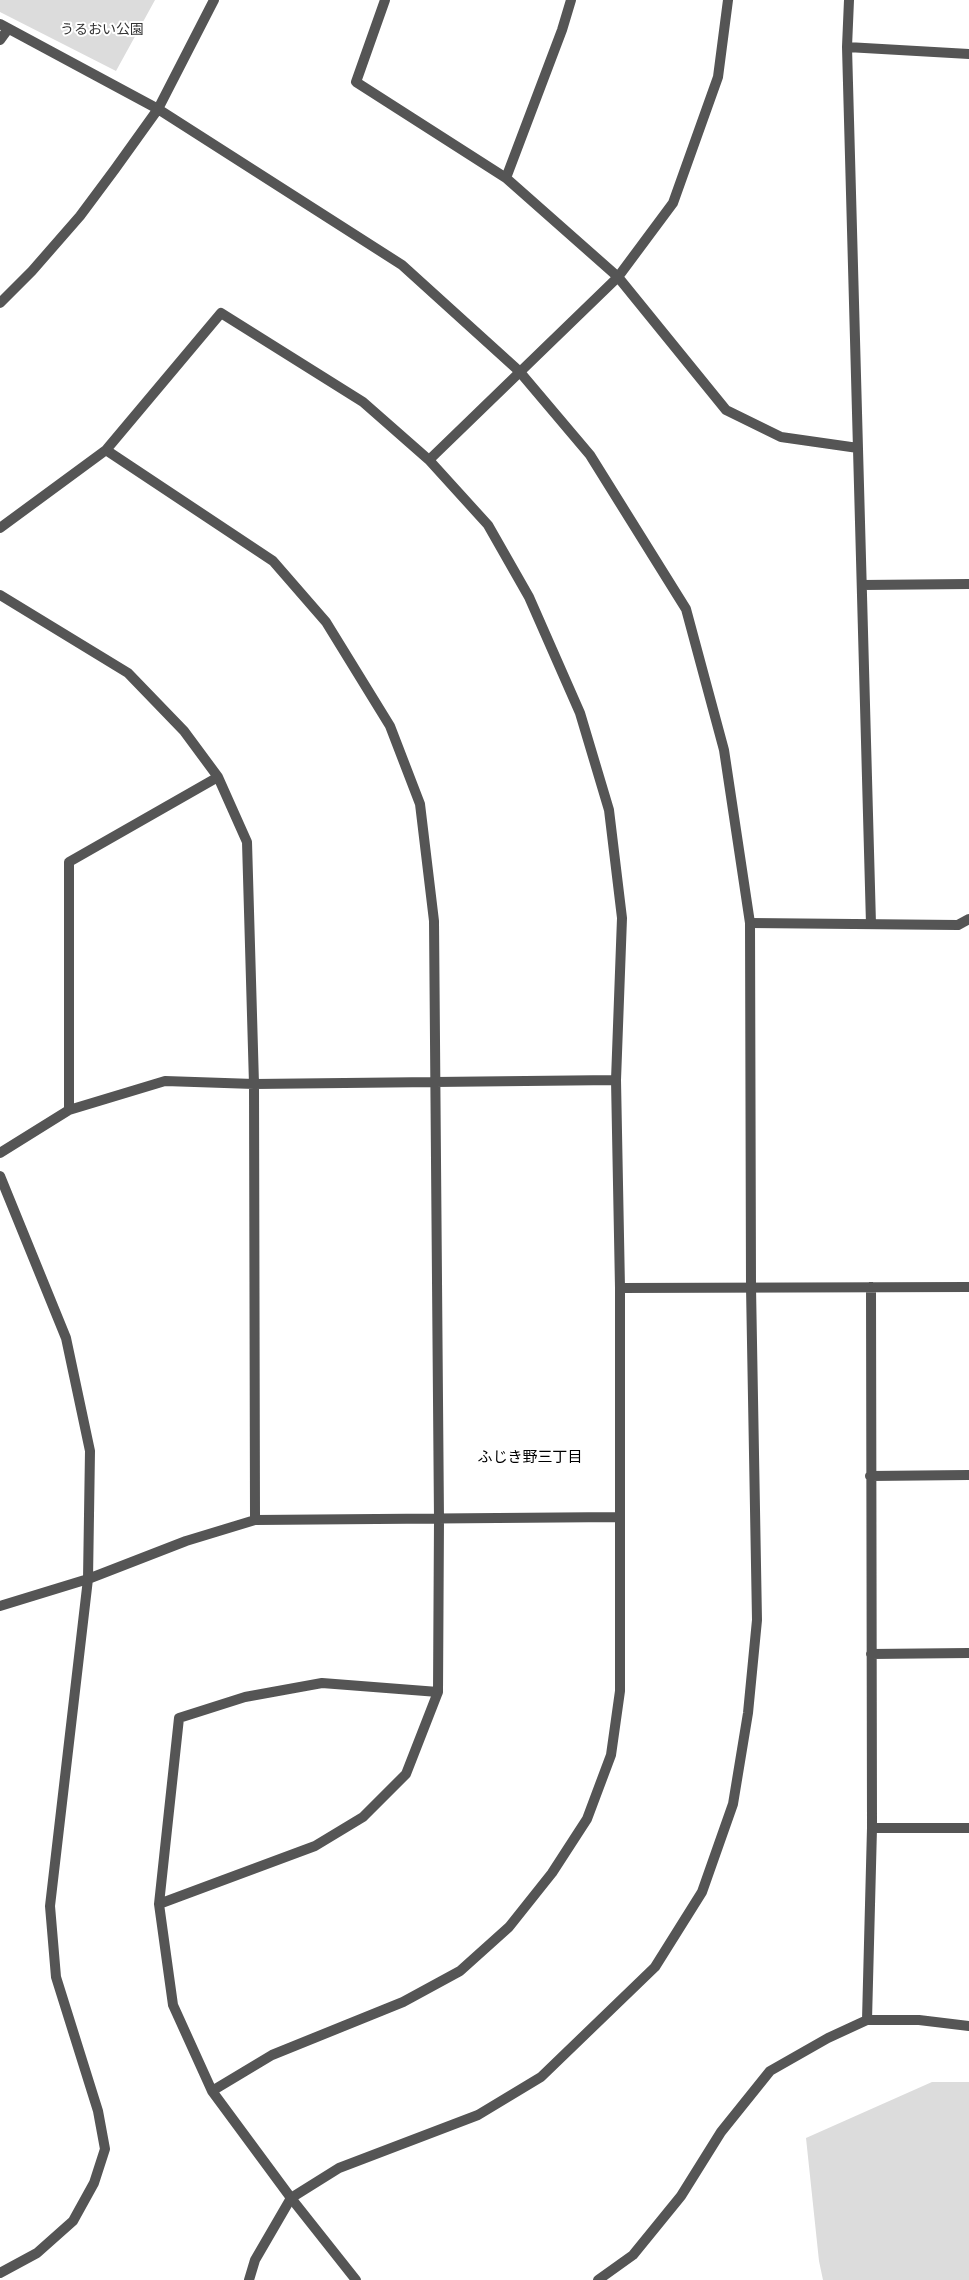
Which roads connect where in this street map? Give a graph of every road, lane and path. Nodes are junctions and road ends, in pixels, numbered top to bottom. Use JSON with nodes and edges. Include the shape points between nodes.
{"nodes":[{"id":1,"x":214,"y":0,"type":"edge"},
{"id":2,"x":386,"y":0,"type":"edge"},
{"id":3,"x":571,"y":0,"type":"edge"},
{"id":4,"x":728,"y":0,"type":"edge"},
{"id":5,"x":849,"y":0,"type":"edge"},
{"id":6,"x":4,"y":27,"type":"edge"},
{"id":7,"x":0,"y":40,"type":"edge"},
{"id":8,"x":847,"y":47,"type":"junction"},
{"id":9,"x":969,"y":54,"type":"edge"},
{"id":10,"x":158,"y":108,"type":"junction"},
{"id":11,"x":506,"y":178,"type":"junction"},
{"id":12,"x":618,"y":277,"type":"junction"},
{"id":13,"x":0,"y":303,"type":"edge"},
{"id":14,"x":519,"y":371,"type":"junction"},
{"id":15,"x":858,"y":448,"type":"junction"},
{"id":16,"x":106,"y":450,"type":"junction"},
{"id":17,"x":429,"y":460,"type":"junction"},
{"id":18,"x":0,"y":528,"type":"edge"},
{"id":19,"x":969,"y":584,"type":"edge"},
{"id":20,"x":862,"y":585,"type":"junction"},
{"id":21,"x":0,"y":595,"type":"edge"},
{"id":22,"x":218,"y":777,"type":"junction"},
{"id":23,"x":969,"y":919,"type":"edge"},
{"id":24,"x":750,"y":923,"type":"junction"},
{"id":25,"x":871,"y":924,"type":"junction"},
{"id":26,"x":616,"y":1080,"type":"junction"},
{"id":27,"x":435,"y":1082,"type":"junction"},
{"id":28,"x":254,"y":1084,"type":"junction"},
{"id":29,"x":68,"y":1110,"type":"junction"},
{"id":30,"x":0,"y":1153,"type":"edge"},
{"id":31,"x":0,"y":1176,"type":"edge"},
{"id":32,"x":750,"y":1287,"type":"junction"},
{"id":33,"x":871,"y":1287,"type":"junction"},
{"id":34,"x":969,"y":1287,"type":"edge"},
{"id":35,"x":620,"y":1288,"type":"junction"},
{"id":36,"x":969,"y":1475,"type":"edge"},
{"id":37,"x":870,"y":1476,"type":"junction"},
{"id":38,"x":619,"y":1517,"type":"junction"},
{"id":39,"x":439,"y":1519,"type":"junction"},
{"id":40,"x":255,"y":1520,"type":"junction"},
{"id":41,"x":88,"y":1579,"type":"junction"},
{"id":42,"x":0,"y":1606,"type":"edge"},
{"id":43,"x":969,"y":1653,"type":"edge"},
{"id":44,"x":871,"y":1654,"type":"junction"},
{"id":45,"x":438,"y":1692,"type":"junction"},
{"id":46,"x":872,"y":1828,"type":"junction"},
{"id":47,"x":969,"y":1828,"type":"edge"},
{"id":48,"x":159,"y":1904,"type":"junction"},
{"id":49,"x":867,"y":2020,"type":"junction"},
{"id":50,"x":969,"y":2026,"type":"edge"},
{"id":51,"x":212,"y":2091,"type":"junction"},
{"id":52,"x":291,"y":2198,"type":"junction"},
{"id":53,"x":0,"y":2273,"type":"edge"},
{"id":54,"x":249,"y":2280,"type":"edge"},
{"id":55,"x":356,"y":2280,"type":"edge"},
{"id":56,"x":598,"y":2280,"type":"edge"}],
"edges":[{"from":1,"to":10,"type":"street"},
{"from":2,"to":11,"type":"street","via":[[356,82]]},
{"from":3,"to":11,"type":"street"},
{"from":4,"to":12,"type":"street","via":[[718,77],[673,204]]},
{"from":5,"to":8,"type":"street"},
{"from":6,"to":7,"type":"street"},
{"from":6,"to":10,"type":"street"},
{"from":8,"to":9,"type":"street"},
{"from":8,"to":15,"type":"street"},
{"from":10,"to":13,"type":"street","via":[[80,216]]},
{"from":10,"to":14,"type":"street","via":[[402,265]]},
{"from":11,"to":12,"type":"street"},
{"from":12,"to":14,"type":"street"},
{"from":12,"to":15,"type":"street","via":[[726,410],[781,437]]},
{"from":14,"to":17,"type":"street"},
{"from":14,"to":24,"type":"street","via":[[590,456],[686,609],[724,750]]},
{"from":15,"to":20,"type":"street"},
{"from":16,"to":17,"type":"street","via":[[221,313],[364,402]]},
{"from":16,"to":18,"type":"street"},
{"from":16,"to":27,"type":"street","via":[[273,561],[326,622],[390,726],[420,804],[434,921]]},
{"from":17,"to":26,"type":"street","via":[[488,525],[529,597],[580,713],[609,810],[622,918]]},
{"from":19,"to":20,"type":"street"},
{"from":20,"to":25,"type":"street"},
{"from":21,"to":22,"type":"street","via":[[128,674],[184,731]]},
{"from":22,"to":28,"type":"street","via":[[247,842]]},
{"from":22,"to":29,"type":"street","via":[[69,862]]},
{"from":23,"to":25,"type":"street","via":[[958,924]]},
{"from":24,"to":25,"type":"street"},
{"from":24,"to":32,"type":"street"},
{"from":26,"to":27,"type":"street"},
{"from":26,"to":35,"type":"street"},
{"from":27,"to":28,"type":"street"},
{"from":27,"to":39,"type":"street"},
{"from":28,"to":29,"type":"street","via":[[165,1080]]},
{"from":28,"to":40,"type":"street"},
{"from":29,"to":30,"type":"street"},
{"from":31,"to":41,"type":"street","via":[[66,1338],[90,1451]]},
{"from":32,"to":33,"type":"street"},
{"from":32,"to":35,"type":"street"},
{"from":32,"to":52,"type":"street","via":[[757,1620],[748,1713],[733,1804],[702,1892],[655,1967],[540,2077],[478,2115],[339,2168]]},
{"from":33,"to":34,"type":"street"},
{"from":33,"to":37,"type":"street"},
{"from":35,"to":38,"type":"street"},
{"from":36,"to":37,"type":"street"},
{"from":37,"to":44,"type":"street"},
{"from":38,"to":39,"type":"street"},
{"from":38,"to":51,"type":"street","via":[[620,1691],[611,1755],[587,1819],[552,1873],[509,1927],[460,1971],[403,2002],[272,2054]]},
{"from":39,"to":40,"type":"street"},
{"from":39,"to":45,"type":"street"},
{"from":40,"to":41,"type":"street","via":[[186,1541]]},
{"from":41,"to":42,"type":"street"},
{"from":41,"to":53,"type":"street","via":[[50,1906],[56,1977],[98,2111],[105,2149],[94,2183],[73,2221],[38,2253]]},
{"from":43,"to":44,"type":"street"},
{"from":44,"to":46,"type":"street"},
{"from":45,"to":48,"type":"street","via":[[406,1774],[364,1817],[315,1846]]},
{"from":45,"to":48,"type":"street","via":[[322,1683],[245,1697],[179,1718]]},
{"from":46,"to":47,"type":"street"},
{"from":46,"to":49,"type":"street"},
{"from":48,"to":51,"type":"street","via":[[173,2005]]},
{"from":49,"to":50,"type":"street","via":[[919,2020]]},
{"from":49,"to":56,"type":"street","via":[[770,2071],[721,2132],[681,2196],[639,2248]]},
{"from":51,"to":52,"type":"street"},
{"from":52,"to":54,"type":"street","via":[[255,2260]]},
{"from":52,"to":55,"type":"street"}]}
